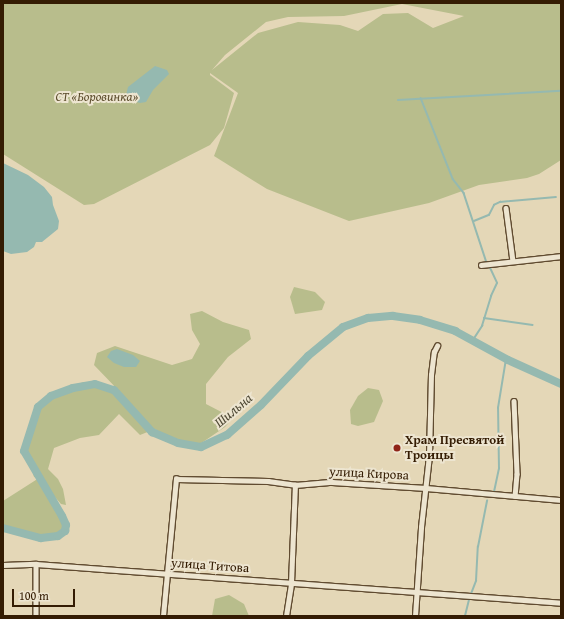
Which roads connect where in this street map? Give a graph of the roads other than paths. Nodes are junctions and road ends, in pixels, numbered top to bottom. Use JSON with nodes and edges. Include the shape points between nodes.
{"nodes":[{"id":1,"x":506,"y":208,"type":"dead end"},
{"id":2,"x":561,"y":256,"type":"edge"},
{"id":3,"x":513,"y":261,"type":"junction"},
{"id":4,"x":481,"y":265,"type":"dead end"},
{"id":5,"x":437,"y":346,"type":"dead end"},
{"id":6,"x":514,"y":401,"type":"dead end"},
{"id":7,"x":295,"y":485,"type":"junction"},
{"id":8,"x":426,"y":488,"type":"junction"},
{"id":9,"x":515,"y":496,"type":"junction"},
{"id":10,"x":561,"y":500,"type":"edge"},
{"id":11,"x":36,"y":564,"type":"junction"},
{"id":12,"x":3,"y":565,"type":"edge"},
{"id":13,"x":167,"y":574,"type":"junction"},
{"id":14,"x":291,"y":583,"type":"junction"},
{"id":15,"x":416,"y":593,"type":"junction"},
{"id":16,"x":561,"y":603,"type":"edge"},
{"id":17,"x":36,"y":616,"type":"edge"},
{"id":18,"x":163,"y":616,"type":"edge"},
{"id":19,"x":286,"y":616,"type":"edge"},
{"id":20,"x":415,"y":616,"type":"edge"}],
"edges":[{"from":1,"to":3,"type":"street"},
{"from":2,"to":3,"type":"street"},
{"from":3,"to":4,"type":"street"},
{"from":5,"to":8,"type":"street","via":[[431,375]]},
{"from":6,"to":9,"type":"street","via":[[517,474]]},
{"from":7,"to":8,"type":"street","name":"улица Кирова","via":[[332,482]]},
{"from":7,"to":13,"type":"street","name":"улица Кирова","via":[[268,481],[176,479]]},
{"from":7,"to":14,"type":"street"},
{"from":8,"to":9,"type":"street","name":"улица Кирова"},
{"from":8,"to":15,"type":"street"},
{"from":9,"to":10,"type":"street","name":"улица Кирова"},
{"from":11,"to":12,"type":"street","name":"улица Титова"},
{"from":11,"to":13,"type":"street","name":"улица Титова"},
{"from":11,"to":17,"type":"street"},
{"from":13,"to":14,"type":"street","name":"улица Титова"},
{"from":13,"to":18,"type":"street"},
{"from":14,"to":15,"type":"street","name":"улица Титова"},
{"from":14,"to":19,"type":"street"},
{"from":15,"to":16,"type":"street","name":"улица Титова"},
{"from":15,"to":20,"type":"street"}]}
